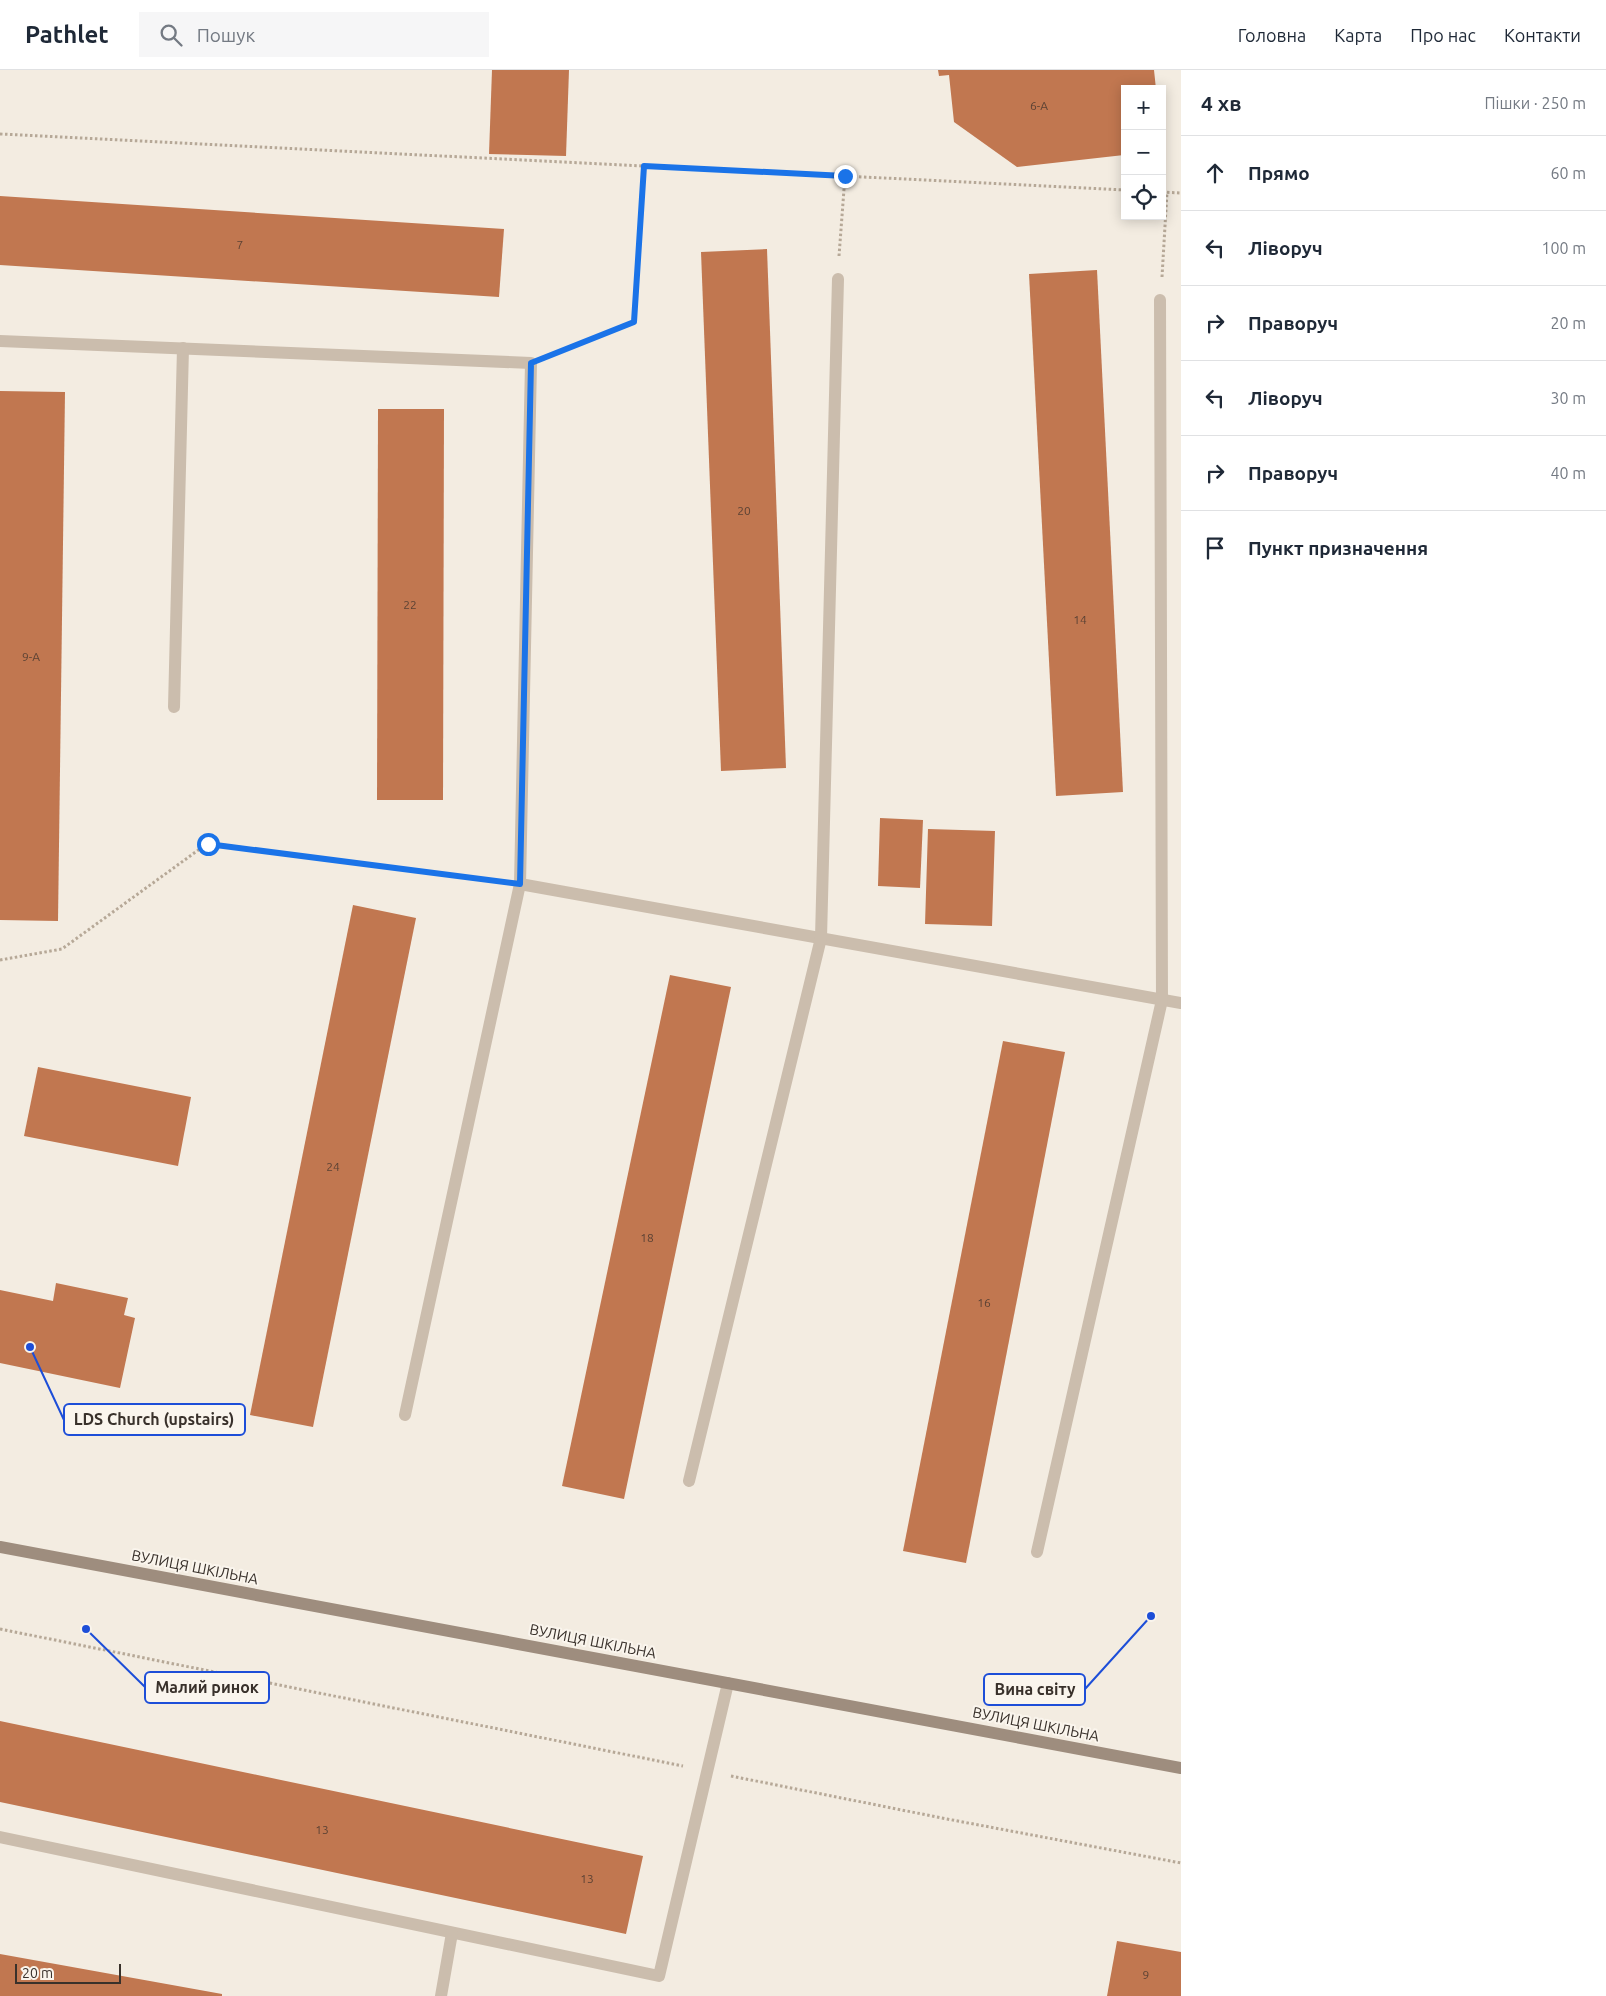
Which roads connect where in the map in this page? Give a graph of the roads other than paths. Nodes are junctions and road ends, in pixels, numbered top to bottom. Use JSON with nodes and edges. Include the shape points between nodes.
{"nodes":[{"id":1,"x":838,"y":279,"type":"road end"},
{"id":2,"x":1160,"y":300,"type":"road end"},
{"id":3,"x":0,"y":341,"type":"edge"},
{"id":4,"x":182,"y":348,"type":"junction"},
{"id":5,"x":174,"y":707,"type":"dead end"},
{"id":6,"x":520,"y":884,"type":"junction"},
{"id":7,"x":821,"y":938,"type":"junction"},
{"id":8,"x":1162,"y":1000,"type":"junction"},
{"id":9,"x":1181,"y":1003,"type":"edge"},
{"id":10,"x":405,"y":1415,"type":"dead end"},
{"id":11,"x":689,"y":1481,"type":"dead end"},
{"id":12,"x":0,"y":1547,"type":"edge"},
{"id":13,"x":1037,"y":1552,"type":"dead end"},
{"id":14,"x":728,"y":1683,"type":"junction"},
{"id":15,"x":1181,"y":1768,"type":"edge"},
{"id":16,"x":0,"y":1837,"type":"edge"},
{"id":17,"x":452,"y":1932,"type":"junction"},
{"id":18,"x":441,"y":1996,"type":"edge"}],
"edges":[{"from":1,"to":7,"type":"lane"},
{"from":2,"to":8,"type":"lane"},
{"from":3,"to":4,"type":"lane"},
{"from":4,"to":5,"type":"lane"},
{"from":4,"to":6,"type":"lane","via":[[531,363]]},
{"from":6,"to":7,"type":"lane"},
{"from":6,"to":10,"type":"lane"},
{"from":7,"to":8,"type":"lane"},
{"from":7,"to":11,"type":"lane"},
{"from":8,"to":9,"type":"lane"},
{"from":8,"to":13,"type":"lane"},
{"from":12,"to":14,"type":"main road","name":"ВУЛИЦЯ ШКІЛЬНА"},
{"from":14,"to":15,"type":"main road","name":"ВУЛИЦЯ ШКІЛЬНА"},
{"from":14,"to":17,"type":"lane","via":[[658,1976]]},
{"from":16,"to":17,"type":"lane"},
{"from":17,"to":18,"type":"lane"}]}
